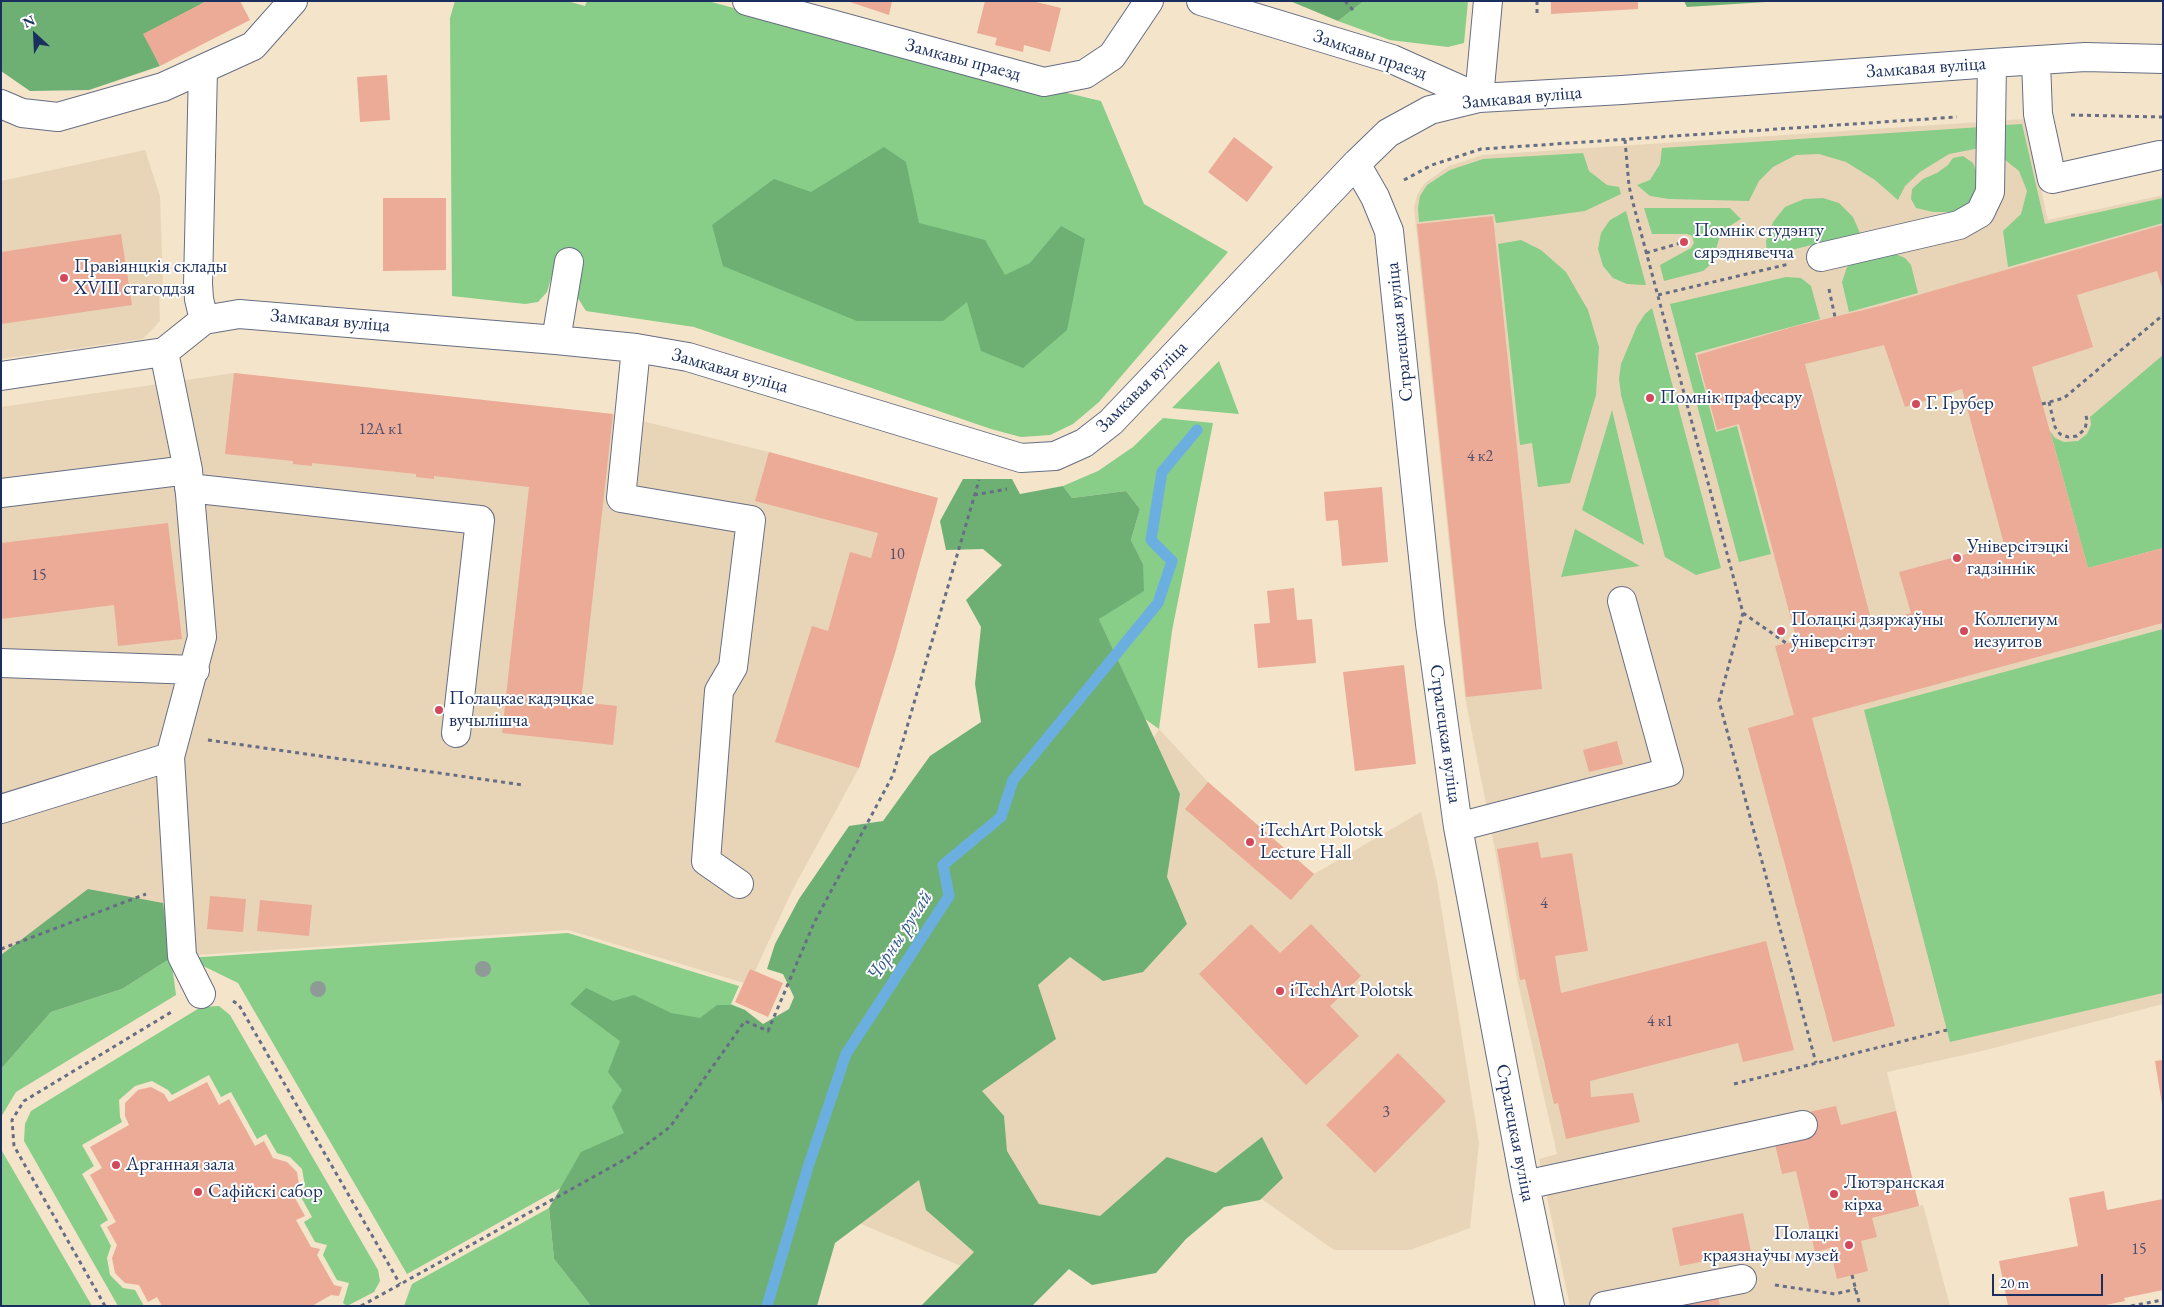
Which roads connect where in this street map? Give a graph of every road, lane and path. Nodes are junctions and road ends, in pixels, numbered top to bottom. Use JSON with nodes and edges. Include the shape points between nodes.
{"nodes":[{"id":1,"x":292,"y":1,"type":"edge"},
{"id":2,"x":747,"y":1,"type":"edge"},
{"id":3,"x":1149,"y":1,"type":"edge"},
{"id":4,"x":1201,"y":1,"type":"edge"},
{"id":5,"x":1488,"y":1,"type":"edge"},
{"id":6,"x":1537,"y":1,"type":"edge"},
{"id":7,"x":1537,"y":13,"type":"dead end"},
{"id":8,"x":2163,"y":58,"type":"edge"},
{"id":9,"x":2036,"y":61,"type":"junction"},
{"id":10,"x":1992,"y":63,"type":"junction"},
{"id":11,"x":203,"y":70,"type":"junction"},
{"id":12,"x":1479,"y":98,"type":"junction"},
{"id":13,"x":1,"y":104,"type":"edge"},
{"id":14,"x":2038,"y":114,"type":"junction"},
{"id":15,"x":1991,"y":115,"type":"junction"},
{"id":16,"x":2163,"y":117,"type":"edge"},
{"id":17,"x":1625,"y":140,"type":"junction"},
{"id":18,"x":2160,"y":155,"type":"dead end"},
{"id":19,"x":1356,"y":164,"type":"junction"},
{"id":20,"x":1375,"y":197,"type":"junction"},
{"id":21,"x":1684,"y":242,"type":"dead end"},
{"id":22,"x":1646,"y":253,"type":"junction"},
{"id":23,"x":1821,"y":257,"type":"joint"},
{"id":24,"x":568,"y":262,"type":"dead end"},
{"id":25,"x":1658,"y":295,"type":"junction"},
{"id":26,"x":2163,"y":315,"type":"edge"},
{"id":27,"x":204,"y":320,"type":"junction"},
{"id":28,"x":556,"y":340,"type":"junction"},
{"id":29,"x":636,"y":348,"type":"junction"},
{"id":30,"x":164,"y":352,"type":"junction"},
{"id":31,"x":1,"y":376,"type":"edge"},
{"id":32,"x":2049,"y":402,"type":"junction"},
{"id":33,"x":2042,"y":404,"type":"dead end"},
{"id":34,"x":2085,"y":412,"type":"dead end"},
{"id":35,"x":989,"y":449,"type":"junction"},
{"id":36,"x":188,"y":479,"type":"junction"},
{"id":37,"x":1013,"y":488,"type":"dead end"},
{"id":38,"x":1,"y":493,"type":"edge"},
{"id":39,"x":974,"y":495,"type":"junction"},
{"id":40,"x":1622,"y":601,"type":"dead end"},
{"id":41,"x":1743,"y":614,"type":"junction"},
{"id":42,"x":1786,"y":643,"type":"dead end"},
{"id":43,"x":1,"y":663,"type":"edge"},
{"id":44,"x":195,"y":670,"type":"junction"},
{"id":45,"x":456,"y":733,"type":"dead end"},
{"id":46,"x":173,"y":746,"type":"junction"},
{"id":47,"x":523,"y":785,"type":"dead end"},
{"id":48,"x":1,"y":808,"type":"edge"},
{"id":49,"x":1458,"y":827,"type":"junction"},
{"id":50,"x":178,"y":882,"type":"junction"},
{"id":51,"x":739,"y":884,"type":"dead end"},
{"id":52,"x":1,"y":948,"type":"edge"},
{"id":53,"x":201,"y":994,"type":"junction"},
{"id":54,"x":1947,"y":1030,"type":"dead end"},
{"id":55,"x":1816,"y":1063,"type":"junction"},
{"id":56,"x":1734,"y":1084,"type":"dead end"},
{"id":57,"x":1803,"y":1125,"type":"dead end"},
{"id":58,"x":1525,"y":1185,"type":"junction"},
{"id":59,"x":1852,"y":1275,"type":"dead end"},
{"id":60,"x":1742,"y":1279,"type":"joint"},
{"id":61,"x":400,"y":1284,"type":"junction"},
{"id":62,"x":1856,"y":1289,"type":"junction"},
{"id":63,"x":2163,"y":1300,"type":"edge"},
{"id":64,"x":105,"y":1306,"type":"edge"},
{"id":65,"x":361,"y":1306,"type":"edge"},
{"id":66,"x":1550,"y":1306,"type":"edge"},
{"id":67,"x":1604,"y":1306,"type":"edge"},
{"id":68,"x":1860,"y":1306,"type":"edge"},
{"id":69,"x":2131,"y":1306,"type":"edge"}],
"edges":[{"from":1,"to":11,"type":"street","via":[[253,46]]},
{"from":2,"to":3,"type":"street","name":"Замкавы праезд","via":[[1044,82],[1085,74],[1112,56]]},
{"from":4,"to":12,"type":"street","name":"Замкавы праезд","via":[[1392,59]]},
{"from":5,"to":12,"type":"street"},
{"from":6,"to":7,"type":"path"},
{"from":8,"to":9,"type":"street","name":"Замкавая вуліца"},
{"from":9,"to":10,"type":"street","name":"Замкавая вуліца"},
{"from":9,"to":14,"type":"street"},
{"from":10,"to":12,"type":"street","name":"Замкавая вуліца"},
{"from":10,"to":15,"type":"street"},
{"from":11,"to":13,"type":"street","via":[[163,87],[58,117],[22,113]]},
{"from":11,"to":27,"type":"street","via":[[198,284]]},
{"from":12,"to":19,"type":"street","name":"Замкавая вуліца","via":[[1430,110],[1388,133]]},
{"from":14,"to":16,"type":"path"},
{"from":14,"to":18,"type":"street","via":[[2052,179]]},
{"from":15,"to":17,"type":"path"},
{"from":15,"to":23,"type":"street","via":[[1990,192],[1980,213],[1959,225]]},
{"from":17,"to":20,"type":"path","via":[[1481,149],[1432,165]]},
{"from":17,"to":22,"type":"path","via":[[1629,186]]},
{"from":19,"to":20,"type":"street","name":"Стралецкая вуліца"},
{"from":19,"to":35,"type":"street","name":"Замкавая вуліца","via":[[1111,422],[1084,444],[1055,456],[1021,458]]},
{"from":20,"to":49,"type":"street","name":"Стралецкая вуліца","via":[[1389,231],[1430,624]]},
{"from":21,"to":22,"type":"path"},
{"from":22,"to":25,"type":"path"},
{"from":23,"to":25,"type":"path"},
{"from":24,"to":28,"type":"street"},
{"from":25,"to":41,"type":"path"},
{"from":26,"to":32,"type":"path","via":[[2064,398]]},
{"from":27,"to":28,"type":"street","name":"Замкавая вуліца","via":[[240,314]]},
{"from":27,"to":30,"type":"street","name":"Замкавая вуліца"},
{"from":28,"to":29,"type":"street","name":"Замкавая вуліца"},
{"from":29,"to":35,"type":"street","name":"Замкавая вуліца","via":[[688,357]]},
{"from":29,"to":51,"type":"street","via":[[621,498],[751,520],[732,667],[719,691],[706,861]]},
{"from":30,"to":31,"type":"street"},
{"from":30,"to":36,"type":"street"},
{"from":32,"to":33,"type":"path"},
{"from":32,"to":34,"type":"path","via":[[2055,427],[2068,437],[2078,436],[2085,429]]},
{"from":35,"to":39,"type":"path"},
{"from":36,"to":38,"type":"street"},
{"from":36,"to":44,"type":"street","via":[[202,637]]},
{"from":36,"to":45,"type":"street","via":[[480,520]]},
{"from":37,"to":39,"type":"path"},
{"from":39,"to":61,"type":"path","via":[[893,775],[814,923],[768,1031],[745,1021],[670,1127],[631,1156]]},
{"from":40,"to":49,"type":"street","via":[[1669,772]]},
{"from":41,"to":42,"type":"path"},
{"from":41,"to":55,"type":"path","via":[[1719,702]]},
{"from":43,"to":44,"type":"street"},
{"from":44,"to":46,"type":"street"},
{"from":46,"to":47,"type":"path"},
{"from":46,"to":48,"type":"street"},
{"from":46,"to":50,"type":"street"},
{"from":49,"to":58,"type":"street","name":"Стралецкая вуліца"},
{"from":50,"to":52,"type":"path"},
{"from":50,"to":53,"type":"street","via":[[182,956]]},
{"from":53,"to":61,"type":"path","via":[[223,994],[239,1006]]},
{"from":53,"to":64,"type":"path","via":[[24,1101],[12,1120],[14,1146]]},
{"from":54,"to":55,"type":"path"},
{"from":55,"to":56,"type":"path"},
{"from":57,"to":58,"type":"street"},
{"from":58,"to":66,"type":"street","name":"Стралецкая вуліца"},
{"from":59,"to":62,"type":"path"},
{"from":60,"to":62,"type":"path","via":[[1835,1294]]},
{"from":60,"to":67,"type":"street"},
{"from":61,"to":65,"type":"path"},
{"from":62,"to":68,"type":"path"},
{"from":63,"to":69,"type":"path"}]}
